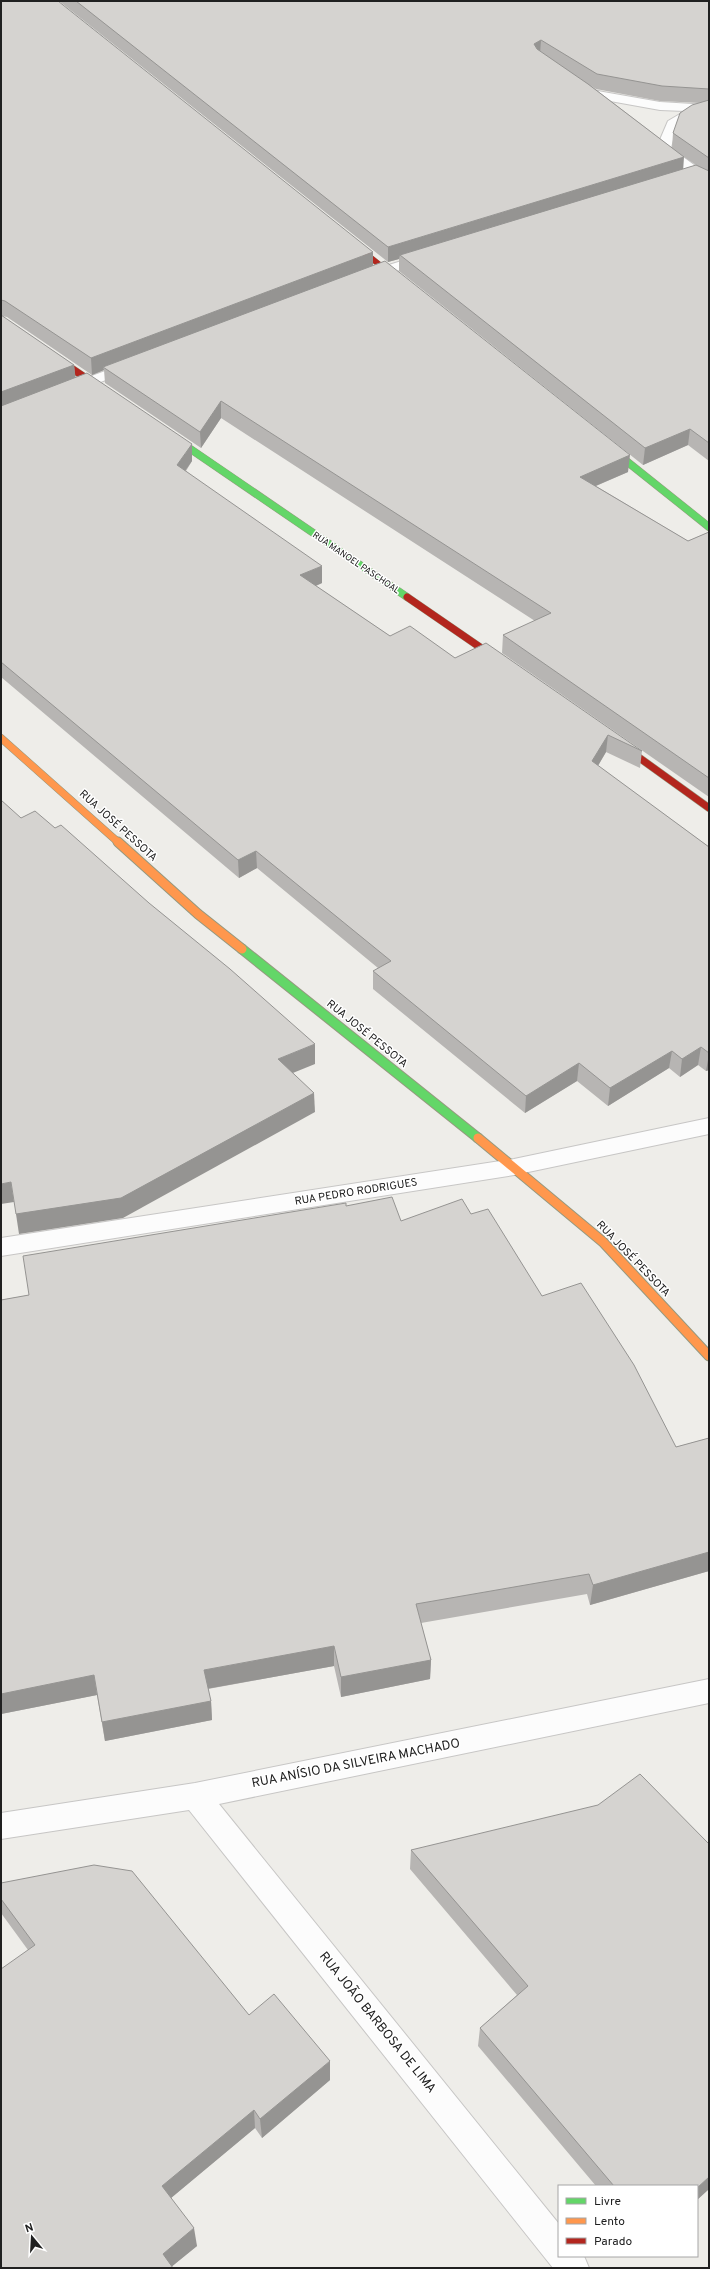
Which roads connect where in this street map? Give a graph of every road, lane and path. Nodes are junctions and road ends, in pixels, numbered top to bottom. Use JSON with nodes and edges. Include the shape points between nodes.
{"nodes":[{"id":1,"x":579,"y":85,"type":"edge"},
{"id":2,"x":592,"y":94,"type":"junction"},
{"id":3,"x":708,"y":109,"type":"edge"},
{"id":4,"x":615,"y":112,"type":"edge"},
{"id":5,"x":652,"y":140,"type":"edge"},
{"id":6,"x":664,"y":149,"type":"junction"},
{"id":7,"x":696,"y":174,"type":"junction"},
{"id":8,"x":681,"y":179,"type":"edge"},
{"id":9,"x":709,"y":182,"type":"edge"},
{"id":10,"x":343,"y":235,"type":"edge"},
{"id":11,"x":439,"y":253,"type":"edge"},
{"id":12,"x":386,"y":269,"type":"junction"},
{"id":13,"x":349,"y":283,"type":"edge"},
{"id":14,"x":411,"y":289,"type":"edge"},
{"id":15,"x":1,"y":321,"type":"edge"},
{"id":16,"x":142,"y":361,"type":"edge"},
{"id":17,"x":90,"y":381,"type":"junction"},
{"id":18,"x":53,"y":395,"type":"edge"},
{"id":19,"x":116,"y":399,"type":"edge"},
{"id":20,"x":162,"y":430,"type":"edge"},
{"id":21,"x":597,"y":438,"type":"edge"},
{"id":22,"x":709,"y":527,"type":"edge"},
{"id":23,"x":508,"y":667,"type":"edge"},
{"id":24,"x":606,"y":734,"type":"edge"},
{"id":25,"x":1,"y":738,"type":"edge"},
{"id":26,"x":709,"y":808,"type":"edge"},
{"id":27,"x":709,"y":1126,"type":"edge"},
{"id":28,"x":514,"y":1167,"type":"junction"},
{"id":29,"x":1,"y":1247,"type":"edge"},
{"id":30,"x":709,"y":1356,"type":"edge"},
{"id":31,"x":709,"y":1691,"type":"edge"},
{"id":32,"x":195,"y":1796,"type":"junction"},
{"id":33,"x":1,"y":1826,"type":"edge"},
{"id":34,"x":558,"y":2249,"type":"edge"},
{"id":35,"x":565,"y":2257,"type":"edge"},
{"id":36,"x":573,"y":2268,"type":"edge"}],
"edges":[{"from":1,"to":2,"type":"street"},
{"from":2,"to":3,"type":"street","via":[[660,106]]},
{"from":2,"to":4,"type":"street"},
{"from":3,"to":6,"type":"street","via":[[680,118],[672,124],[667,130]]},
{"from":5,"to":6,"type":"street"},
{"from":6,"to":7,"type":"street"},
{"from":7,"to":8,"type":"street"},
{"from":7,"to":9,"type":"street"},
{"from":10,"to":12,"type":"street"},
{"from":11,"to":12,"type":"street"},
{"from":12,"to":13,"type":"street"},
{"from":12,"to":14,"type":"street"},
{"from":15,"to":17,"type":"street"},
{"from":16,"to":17,"type":"street"},
{"from":17,"to":18,"type":"street"},
{"from":17,"to":19,"type":"street"},
{"from":20,"to":23,"type":"street","name":"RUA MANOEL PASCHOAL"},
{"from":21,"to":22,"type":"street"},
{"from":24,"to":26,"type":"street"},
{"from":25,"to":28,"type":"street","name":"RUA JOSÉ PESSOTA","via":[[198,914]]},
{"from":27,"to":28,"type":"street","name":"RUA PEDRO RODRIGUES"},
{"from":28,"to":29,"type":"street","name":"RUA PEDRO RODRIGUES"},
{"from":28,"to":30,"type":"street","name":"RUA JOSÉ PESSOTA","via":[[603,1242]]},
{"from":31,"to":32,"type":"street","name":"RUA ANÍSIO DA SILVEIRA MACHADO"},
{"from":32,"to":33,"type":"street","name":"RUA ANÍSIO DA SILVEIRA MACHADO"},
{"from":32,"to":34,"type":"street","name":"RUA JOÃO BARBOSA DE LIMA"},
{"from":35,"to":36,"type":"street"}]}
